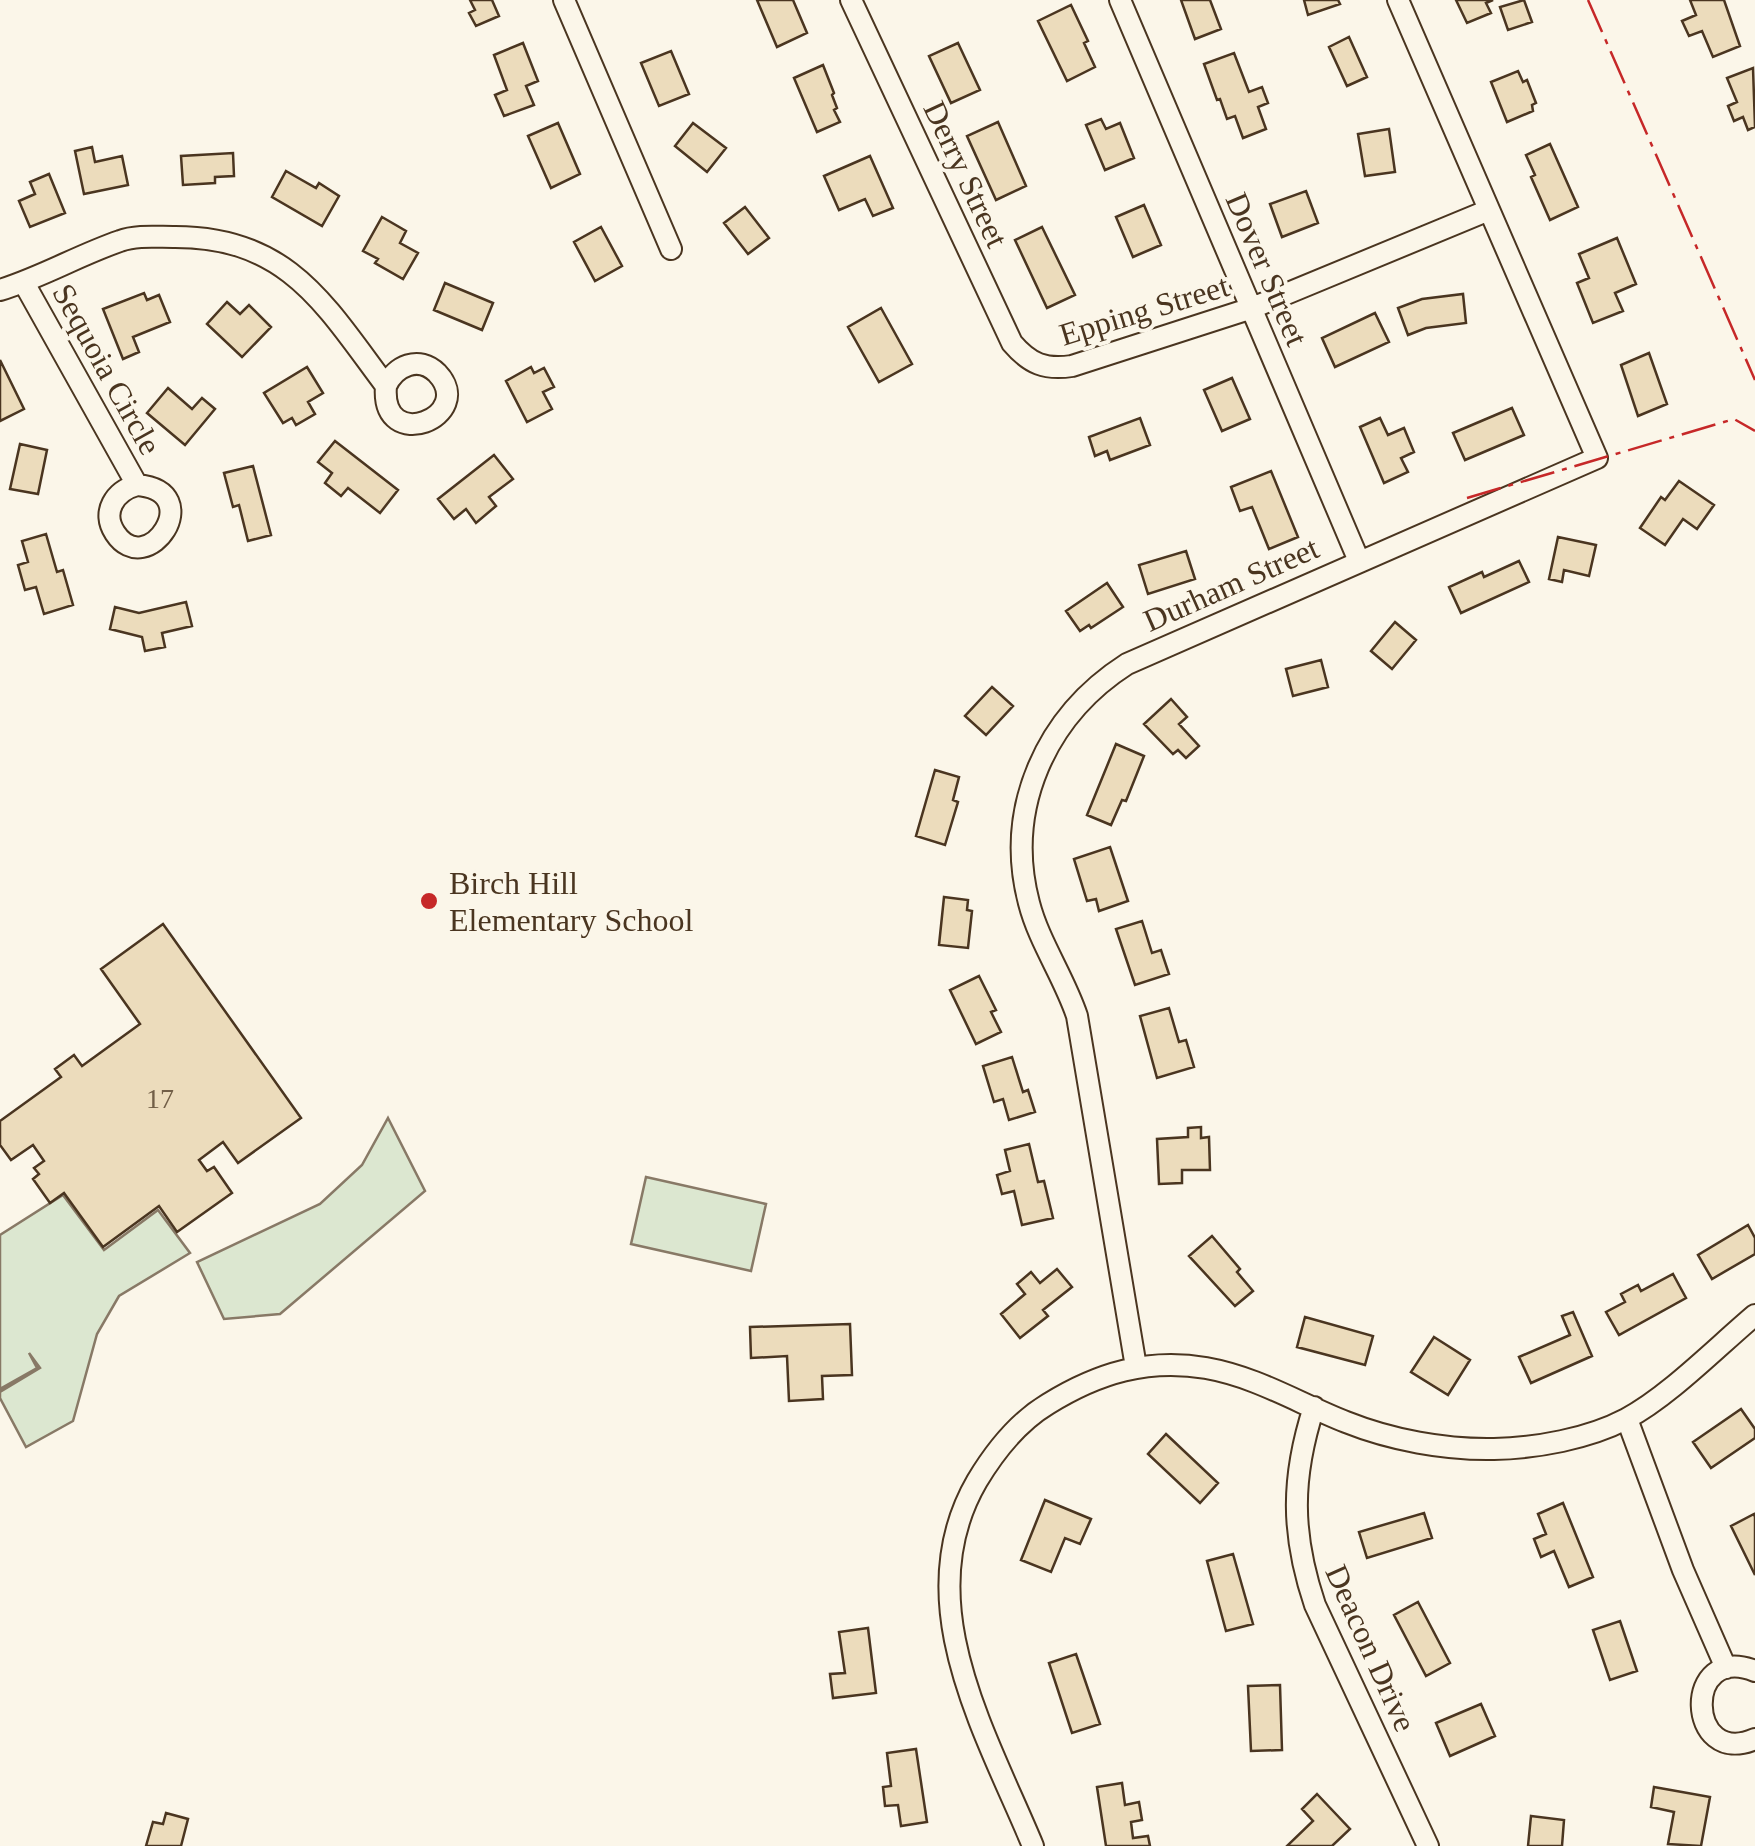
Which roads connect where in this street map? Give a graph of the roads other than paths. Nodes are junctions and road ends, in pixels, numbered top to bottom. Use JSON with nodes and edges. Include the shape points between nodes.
{"nodes":[{"id":1,"x":564,"y":0,"type":"edge"},
{"id":2,"x":851,"y":0,"type":"edge"},
{"id":3,"x":1120,"y":0,"type":"edge"},
{"id":4,"x":1398,"y":0,"type":"edge"},
{"id":5,"x":1489,"y":210,"type":"junction"},
{"id":6,"x":671,"y":248,"type":"dead end"},
{"id":7,"x":24,"y":283,"type":"junction"},
{"id":8,"x":0,"y":290,"type":"edge"},
{"id":9,"x":1252,"y":308,"type":"junction"},
{"id":10,"x":1037,"y":366,"type":"joint"},
{"id":11,"x":386,"y":386,"type":"dead end"},
{"id":12,"x":137,"y":485,"type":"dead end"},
{"id":13,"x":1359,"y":561,"type":"junction"},
{"id":14,"x":1755,"y":1315,"type":"edge"},
{"id":15,"x":1136,"y":1367,"type":"junction"},
{"id":16,"x":1314,"y":1407,"type":"junction"},
{"id":17,"x":1626,"y":1419,"type":"junction"},
{"id":18,"x":1726,"y":1668,"type":"junction"},
{"id":19,"x":1755,"y":1671,"type":"edge"},
{"id":20,"x":1755,"y":1738,"type":"edge"},
{"id":21,"x":1033,"y":1846,"type":"edge"},
{"id":22,"x":1428,"y":1846,"type":"edge"}],
"edges":[{"from":1,"to":6,"type":"street"},
{"from":2,"to":10,"type":"street","name":"Derry Street","via":[[1012,343]]},
{"from":3,"to":9,"type":"street","name":"Dover Street"},
{"from":4,"to":5,"type":"street","name":"Durham Street"},
{"from":5,"to":9,"type":"street","name":"Epping Street"},
{"from":5,"to":13,"type":"street","name":"Durham Street","via":[[1597,458]]},
{"from":7,"to":8,"type":"street"},
{"from":7,"to":11,"type":"street","via":[[124,239],[191,236],[228,243],[296,275]]},
{"from":7,"to":12,"type":"street","name":"Sequoia Circle"},
{"from":9,"to":10,"type":"street","name":"Epping Street","via":[[1072,366]]},
{"from":9,"to":13,"type":"street","name":"Dover Street"},
{"from":13,"to":15,"type":"street","name":"Durham Street","via":[[1107,676],[1052,736],[1031,786],[1021,841],[1028,902],[1077,1016]]},
{"from":14,"to":17,"type":"street"},
{"from":15,"to":16,"type":"street","via":[[1174,1364],[1231,1373]]},
{"from":15,"to":21,"type":"street","via":[[1068,1392],[1020,1425],[984,1470],[958,1527],[948,1594],[952,1629],[972,1698]]},
{"from":16,"to":17,"type":"street","via":[[1384,1435],[1494,1449],[1555,1441]]},
{"from":16,"to":22,"type":"street","name":"Deacon Drive","via":[[1298,1468],[1302,1566]]},
{"from":17,"to":18,"type":"street"},
{"from":18,"to":19,"type":"street"},
{"from":18,"to":20,"type":"street","via":[[1701,1696],[1704,1722],[1722,1740]]}]}
